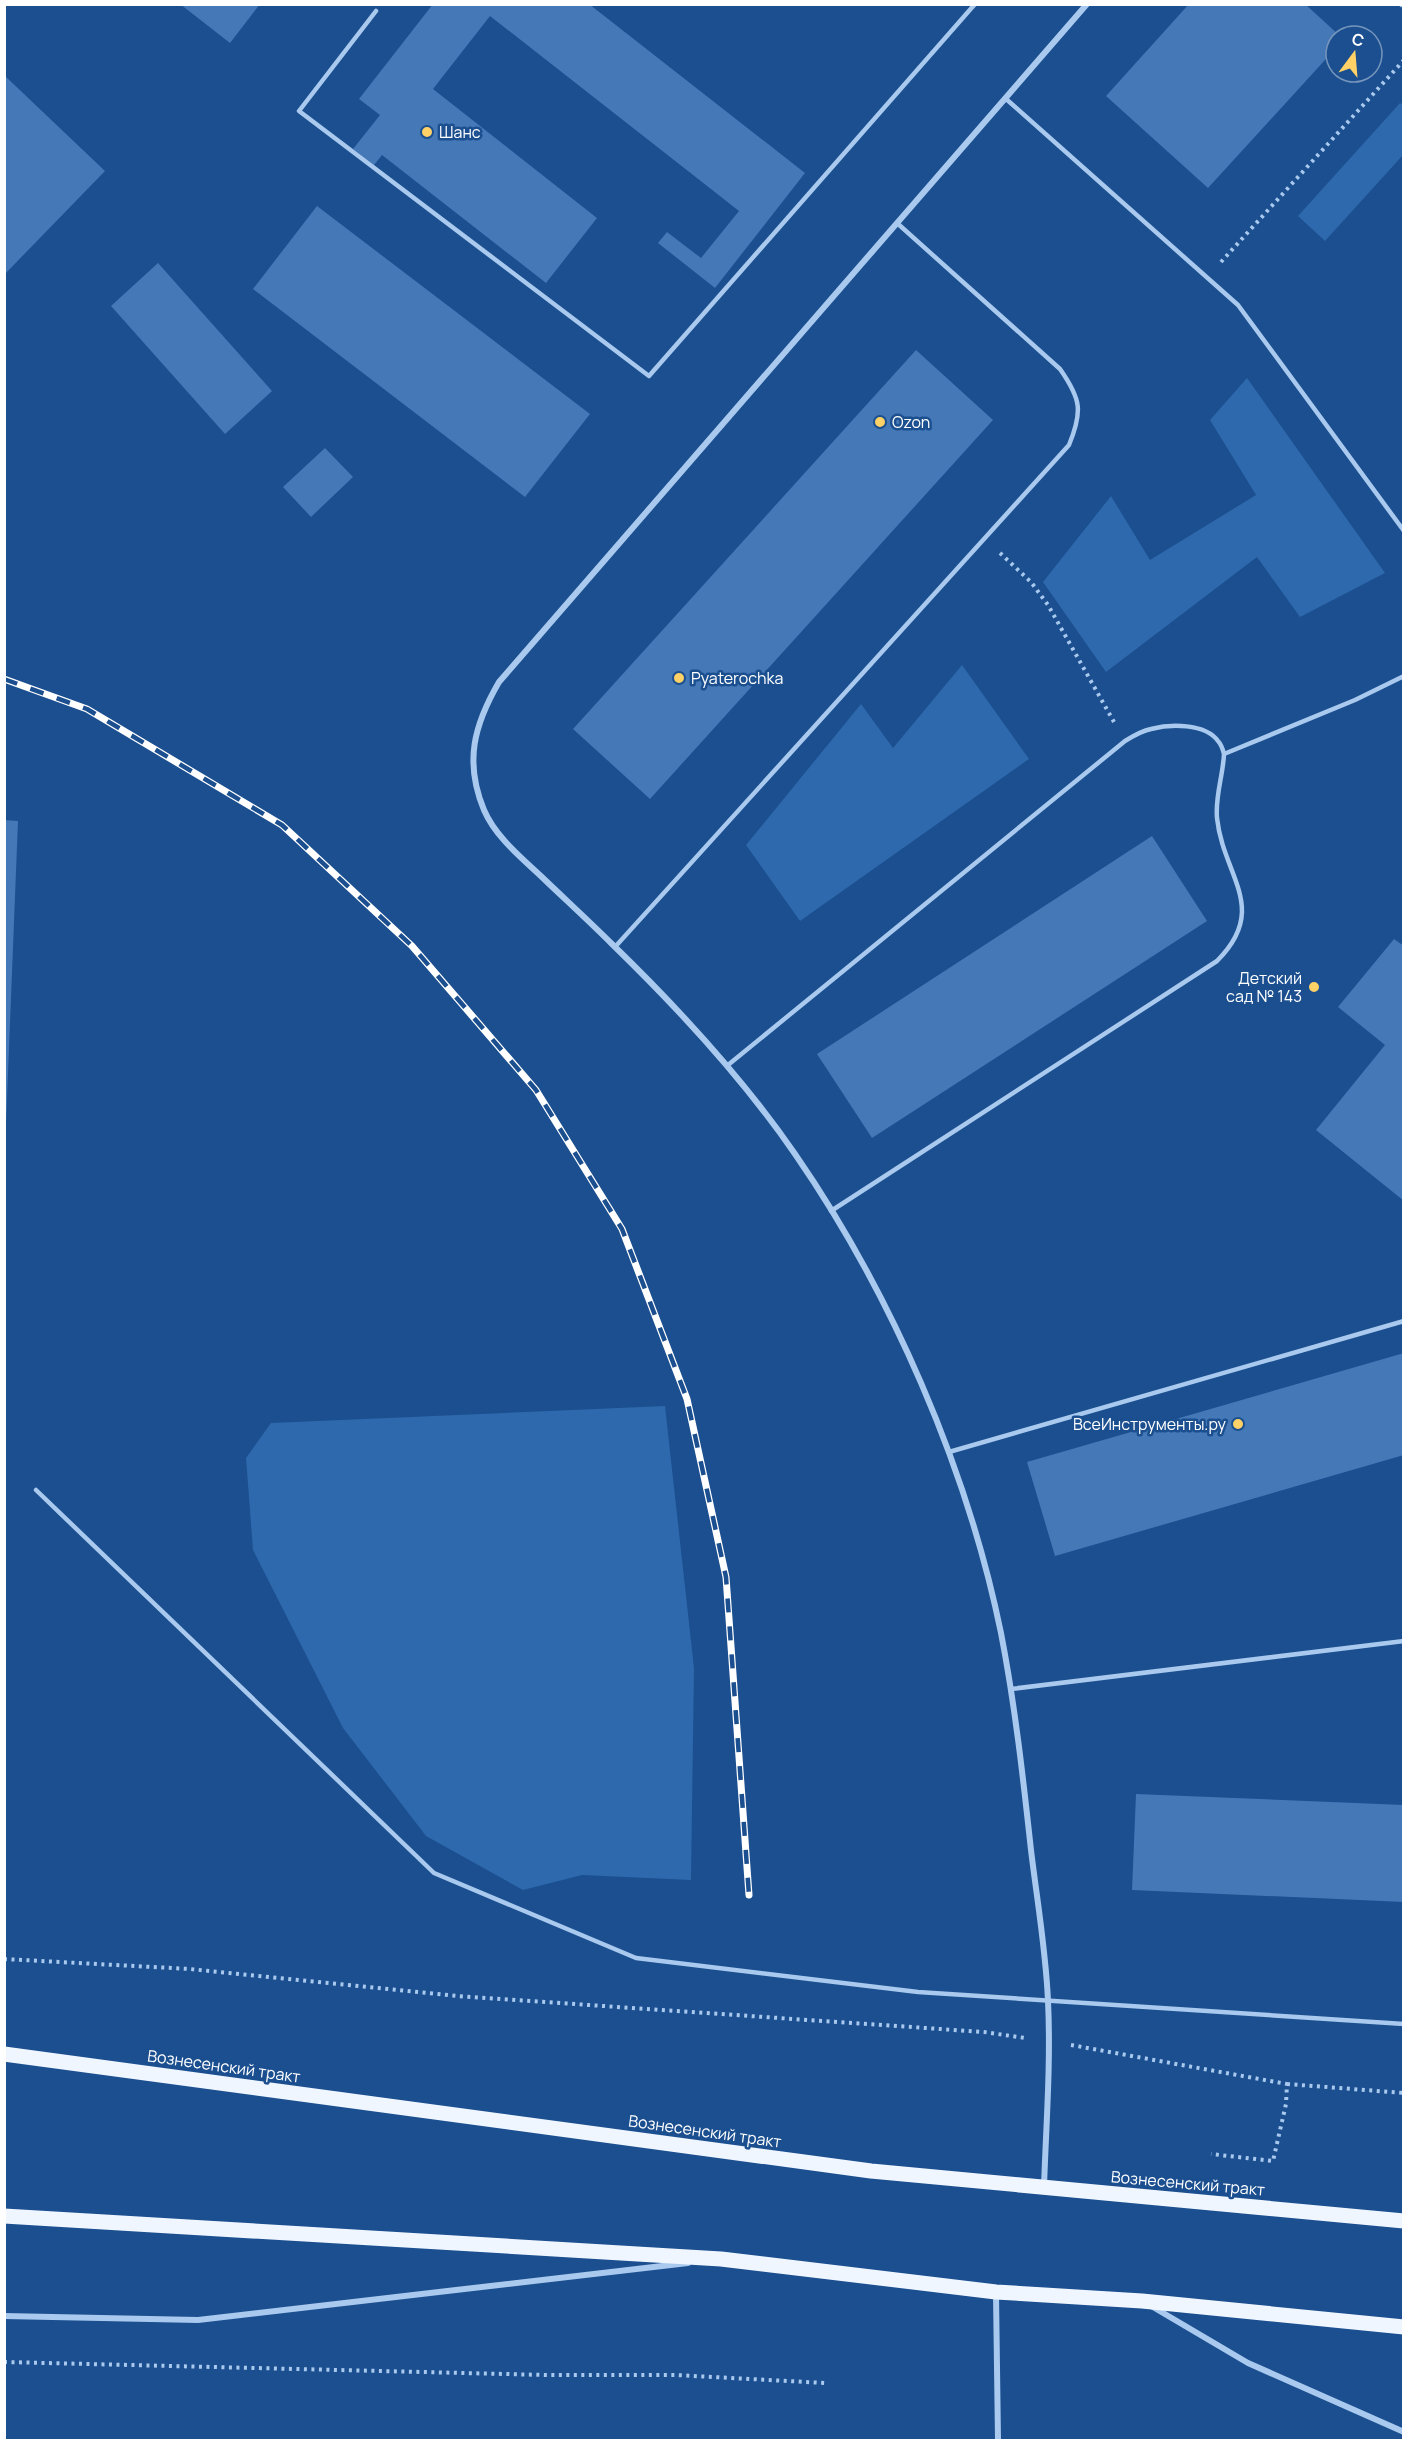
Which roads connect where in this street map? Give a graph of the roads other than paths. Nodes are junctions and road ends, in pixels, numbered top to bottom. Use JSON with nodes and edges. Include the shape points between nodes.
{"nodes":[{"id":1,"x":975,"y":4,"type":"edge"},
{"id":2,"x":1086,"y":4,"type":"edge"},
{"id":3,"x":375,"y":11,"type":"dead end"},
{"id":4,"x":1005,"y":98,"type":"junction"},
{"id":5,"x":897,"y":223,"type":"junction"},
{"id":6,"x":1404,"y":531,"type":"edge"},
{"id":7,"x":1404,"y":676,"type":"edge"},
{"id":8,"x":1224,"y":754,"type":"junction"},
{"id":9,"x":615,"y":947,"type":"junction"},
{"id":10,"x":728,"y":1065,"type":"junction"},
{"id":11,"x":831,"y":1211,"type":"junction"},
{"id":12,"x":1404,"y":1321,"type":"edge"},
{"id":13,"x":949,"y":1452,"type":"junction"},
{"id":14,"x":36,"y":1490,"type":"dead end"},
{"id":15,"x":1404,"y":1641,"type":"edge"},
{"id":16,"x":1011,"y":1689,"type":"junction"},
{"id":17,"x":1048,"y":2000,"type":"junction"},
{"id":18,"x":1404,"y":2024,"type":"edge"},
{"id":19,"x":4,"y":2054,"type":"edge"},
{"id":20,"x":1044,"y":2187,"type":"junction"},
{"id":21,"x":4,"y":2216,"type":"edge"},
{"id":22,"x":1404,"y":2221,"type":"edge"},
{"id":23,"x":721,"y":2259,"type":"junction"},
{"id":24,"x":996,"y":2292,"type":"junction"},
{"id":25,"x":1142,"y":2301,"type":"junction"},
{"id":26,"x":4,"y":2316,"type":"edge"},
{"id":27,"x":1404,"y":2327,"type":"edge"},
{"id":28,"x":1404,"y":2432,"type":"edge"},
{"id":29,"x":998,"y":2440,"type":"edge"}],
"edges":[{"from":1,"to":3,"type":"lane","via":[[649,376],[299,111]]},
{"from":2,"to":4,"type":"street"},
{"from":4,"to":5,"type":"street"},
{"from":4,"to":6,"type":"lane","via":[[1208,276],[1248,317]]},
{"from":5,"to":9,"type":"street","via":[[499,682],[482,711],[473,748],[475,783],[486,814],[510,847]]},
{"from":5,"to":9,"type":"lane","via":[[1059,369],[1074,389],[1077,424],[1069,444]]},
{"from":7,"to":8,"type":"lane"},
{"from":8,"to":10,"type":"lane","via":[[1218,740],[1205,731],[1179,725],[1150,729],[1125,741]]},
{"from":8,"to":11,"type":"lane","via":[[1217,820],[1243,913],[1232,946],[1217,960]]},
{"from":9,"to":10,"type":"street"},
{"from":10,"to":11,"type":"street","via":[[795,1154]]},
{"from":11,"to":13,"type":"street","via":[[869,1276]]},
{"from":12,"to":13,"type":"lane"},
{"from":13,"to":16,"type":"street","via":[[988,1576]]},
{"from":14,"to":17,"type":"lane","via":[[434,1873],[636,1958],[918,1992]]},
{"from":15,"to":16,"type":"lane"},
{"from":16,"to":17,"type":"street"},
{"from":17,"to":18,"type":"lane"},
{"from":17,"to":20,"type":"street"},
{"from":19,"to":20,"type":"main road","name":"Вознесенский тракт","via":[[859,2170]]},
{"from":20,"to":22,"type":"main road","name":"Вознесенский тракт"},
{"from":21,"to":23,"type":"main road"},
{"from":23,"to":24,"type":"main road"},
{"from":23,"to":26,"type":"street","via":[[198,2320]]},
{"from":24,"to":25,"type":"main road"},
{"from":24,"to":29,"type":"street"},
{"from":25,"to":27,"type":"main road"},
{"from":25,"to":28,"type":"street","via":[[1248,2363]]}]}
